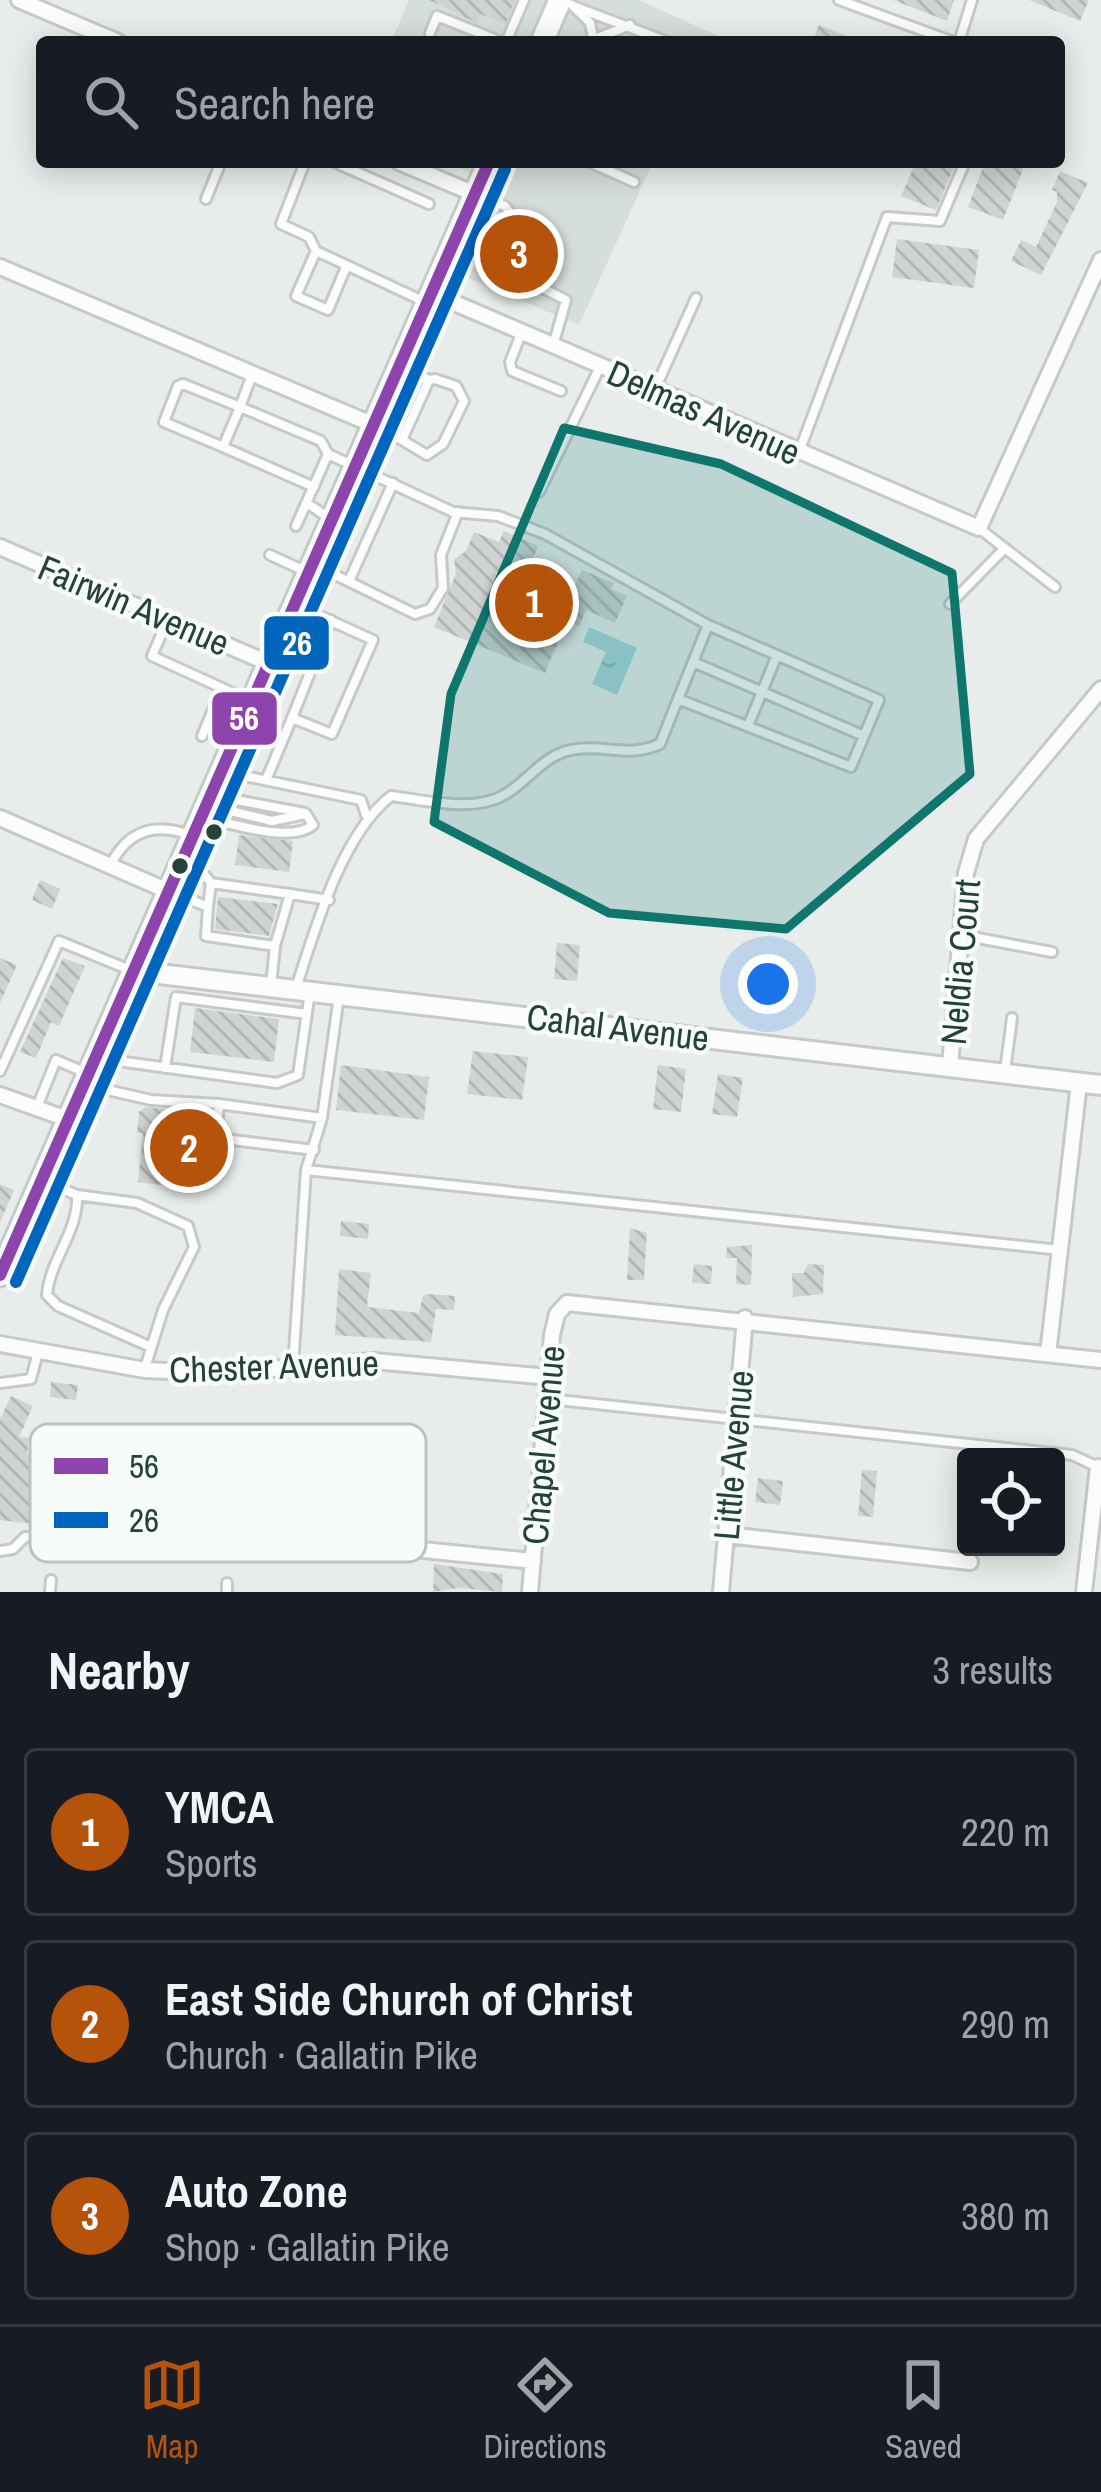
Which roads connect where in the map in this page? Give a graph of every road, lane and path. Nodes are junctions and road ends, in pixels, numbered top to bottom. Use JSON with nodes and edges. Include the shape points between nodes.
{"nodes":[{"id":1,"x":19,"y":0,"type":"edge"},
{"id":2,"x":524,"y":0,"type":"edge"},
{"id":3,"x":972,"y":0,"type":"edge"},
{"id":4,"x":837,"y":1,"type":"edge"},
{"id":5,"x":566,"y":2,"type":"edge"},
{"id":6,"x":630,"y":26,"type":"junction"},
{"id":7,"x":430,"y":33,"type":"dead end"},
{"id":8,"x":104,"y":36,"type":"edge"},
{"id":9,"x":489,"y":36,"type":"edge"},
{"id":10,"x":507,"y":36,"type":"edge"},
{"id":11,"x":546,"y":36,"type":"edge"},
{"id":12,"x":593,"y":36,"type":"edge"},
{"id":13,"x":606,"y":36,"type":"edge"},
{"id":14,"x":654,"y":36,"type":"edge"},
{"id":15,"x":939,"y":36,"type":"edge"},
{"id":16,"x":959,"y":36,"type":"edge"},
{"id":17,"x":219,"y":168,"type":"edge"},
{"id":18,"x":302,"y":168,"type":"edge"},
{"id":19,"x":348,"y":168,"type":"edge"},
{"id":20,"x":413,"y":168,"type":"edge"},
{"id":21,"x":486,"y":168,"type":"edge"},
{"id":22,"x":602,"y":168,"type":"edge"},
{"id":23,"x":962,"y":168,"type":"edge"},
{"id":24,"x":634,"y":182,"type":"dead end"},
{"id":25,"x":475,"y":194,"type":"junction"},
{"id":26,"x":206,"y":199,"type":"dead end"},
{"id":27,"x":429,"y":204,"type":"dead end"},
{"id":28,"x":316,"y":251,"type":"junction"},
{"id":29,"x":1101,"y":260,"type":"edge"},
{"id":30,"x":0,"y":267,"type":"edge"},
{"id":31,"x":346,"y":267,"type":"junction"},
{"id":32,"x":428,"y":297,"type":"junction"},
{"id":33,"x":696,"y":298,"type":"dead end"},
{"id":34,"x":522,"y":332,"type":"junction"},
{"id":35,"x":553,"y":346,"type":"junction"},
{"id":36,"x":399,"y":366,"type":"junction"},
{"id":37,"x":600,"y":367,"type":"junction"},
{"id":38,"x":252,"y":375,"type":"junction"},
{"id":39,"x":429,"y":380,"type":"junction"},
{"id":40,"x":561,"y":391,"type":"dead end"},
{"id":41,"x":655,"y":391,"type":"junction"},
{"id":42,"x":239,"y":407,"type":"junction"},
{"id":43,"x":374,"y":425,"type":"junction"},
{"id":44,"x":402,"y":440,"type":"junction"},
{"id":45,"x":223,"y":447,"type":"junction"},
{"id":46,"x":328,"y":454,"type":"junction"},
{"id":47,"x":798,"y":454,"type":"junction"},
{"id":48,"x":356,"y":465,"type":"junction"},
{"id":49,"x":393,"y":483,"type":"junction"},
{"id":50,"x":314,"y":487,"type":"junction"},
{"id":51,"x":539,"y":492,"type":"dead end"},
{"id":52,"x":307,"y":502,"type":"junction"},
{"id":53,"x":458,"y":512,"type":"junction"},
{"id":54,"x":332,"y":519,"type":"junction"},
{"id":55,"x":296,"y":526,"type":"dead end"},
{"id":56,"x":979,"y":528,"type":"junction"},
{"id":57,"x":0,"y":547,"type":"edge"},
{"id":58,"x":1005,"y":548,"type":"junction"},
{"id":59,"x":270,"y":554,"type":"dead end"},
{"id":60,"x":310,"y":568,"type":"junction"},
{"id":61,"x":349,"y":581,"type":"junction"},
{"id":62,"x":1055,"y":587,"type":"dead end"},
{"id":63,"x":295,"y":604,"type":"junction"},
{"id":64,"x":950,"y":604,"type":"dead end"},
{"id":65,"x":168,"y":620,"type":"junction"},
{"id":66,"x":332,"y":620,"type":"junction"},
{"id":67,"x":708,"y":625,"type":"junction"},
{"id":68,"x":777,"y":655,"type":"junction"},
{"id":69,"x":693,"y":662,"type":"junction"},
{"id":70,"x":268,"y":663,"type":"junction"},
{"id":71,"x":222,"y":688,"type":"junction"},
{"id":72,"x":1101,"y":689,"type":"edge"},
{"id":73,"x":762,"y":692,"type":"junction"},
{"id":74,"x":678,"y":699,"type":"junction"},
{"id":75,"x":251,"y":701,"type":"junction"},
{"id":76,"x":292,"y":718,"type":"junction"},
{"id":77,"x":748,"y":727,"type":"junction"},
{"id":78,"x":202,"y":736,"type":"dead end"},
{"id":79,"x":864,"y":736,"type":"junction"},
{"id":80,"x":221,"y":771,"type":"junction"},
{"id":81,"x":266,"y":780,"type":"junction"},
{"id":82,"x":306,"y":814,"type":"junction"},
{"id":83,"x":366,"y":815,"type":"junction"},
{"id":84,"x":0,"y":818,"type":"edge"},
{"id":85,"x":199,"y":821,"type":"junction"},
{"id":86,"x":110,"y":865,"type":"junction"},
{"id":87,"x":211,"y":883,"type":"junction"},
{"id":88,"x":237,"y":887,"type":"junction"},
{"id":89,"x":260,"y":890,"type":"junction"},
{"id":90,"x":168,"y":891,"type":"junction"},
{"id":91,"x":290,"y":894,"type":"junction"},
{"id":92,"x":236,"y":899,"type":"dead end"},
{"id":93,"x":329,"y":900,"type":"junction"},
{"id":94,"x":258,"y":902,"type":"dead end"},
{"id":95,"x":208,"y":907,"type":"junction"},
{"id":96,"x":960,"y":935,"type":"junction"},
{"id":97,"x":275,"y":946,"type":"junction"},
{"id":98,"x":1052,"y":952,"type":"dead end"},
{"id":99,"x":134,"y":970,"type":"junction"},
{"id":100,"x":270,"y":986,"type":"junction"},
{"id":101,"x":303,"y":990,"type":"junction"},
{"id":102,"x":340,"y":994,"type":"junction"},
{"id":103,"x":307,"y":1014,"type":"junction"},
{"id":104,"x":1012,"y":1018,"type":"dead end"},
{"id":105,"x":99,"y":1050,"type":"junction"},
{"id":106,"x":950,"y":1066,"type":"junction"},
{"id":107,"x":165,"y":1068,"type":"junction"},
{"id":108,"x":0,"y":1071,"type":"edge"},
{"id":109,"x":1005,"y":1073,"type":"junction"},
{"id":110,"x":86,"y":1079,"type":"junction"},
{"id":111,"x":1079,"y":1083,"type":"junction"},
{"id":112,"x":1101,"y":1085,"type":"edge"},
{"id":113,"x":0,"y":1095,"type":"edge"},
{"id":114,"x":219,"y":1104,"type":"junction"},
{"id":115,"x":36,"y":1108,"type":"junction"},
{"id":116,"x":322,"y":1118,"type":"junction"},
{"id":117,"x":70,"y":1120,"type":"junction"},
{"id":118,"x":314,"y":1150,"type":"junction"},
{"id":119,"x":306,"y":1170,"type":"junction"},
{"id":120,"x":42,"y":1181,"type":"junction"},
{"id":121,"x":77,"y":1195,"type":"junction"},
{"id":122,"x":1061,"y":1250,"type":"junction"},
{"id":123,"x":1,"y":1269,"type":"edge"},
{"id":124,"x":745,"y":1318,"type":"junction"},
{"id":125,"x":0,"y":1344,"type":"edge"},
{"id":126,"x":152,"y":1347,"type":"junction"},
{"id":127,"x":38,"y":1351,"type":"junction"},
{"id":128,"x":1048,"y":1354,"type":"junction"},
{"id":129,"x":1101,"y":1360,"type":"edge"},
{"id":130,"x":145,"y":1370,"type":"junction"},
{"id":131,"x":293,"y":1370,"type":"junction"},
{"id":132,"x":549,"y":1377,"type":"junction"},
{"id":133,"x":0,"y":1383,"type":"edge"},
{"id":134,"x":549,"y":1400,"type":"junction"},
{"id":135,"x":735,"y":1418,"type":"junction"},
{"id":136,"x":1098,"y":1467,"type":"joint"},
{"id":137,"x":727,"y":1535,"type":"junction"},
{"id":138,"x":30,"y":1537,"type":"edge"},
{"id":139,"x":426,"y":1550,"type":"edge"},
{"id":140,"x":0,"y":1551,"type":"edge"},
{"id":141,"x":533,"y":1561,"type":"junction"},
{"id":142,"x":970,"y":1562,"type":"dead end"},
{"id":143,"x":51,"y":1580,"type":"dead end"},
{"id":144,"x":50,"y":1592,"type":"edge"},
{"id":145,"x":530,"y":1592,"type":"edge"},
{"id":146,"x":721,"y":1592,"type":"edge"},
{"id":147,"x":1084,"y":1592,"type":"edge"}],
"edges":[{"from":1,"to":8,"type":"street"},
{"from":2,"to":10,"type":"lane"},
{"from":3,"to":16,"type":"lane"},
{"from":4,"to":15,"type":"lane"},
{"from":5,"to":6,"type":"lane"},
{"from":5,"to":11,"type":"main road"},
{"from":5,"to":12,"type":"lane"},
{"from":6,"to":13,"type":"lane"},
{"from":6,"to":14,"type":"lane"},
{"from":7,"to":9,"type":"lane","via":[[437,16]]},
{"from":17,"to":26,"type":"lane"},
{"from":18,"to":28,"type":"lane","via":[[281,224],[309,237]]},
{"from":19,"to":27,"type":"lane"},
{"from":20,"to":25,"type":"street"},
{"from":21,"to":25,"type":"main road"},
{"from":22,"to":24,"type":"lane"},
{"from":23,"to":47,"type":"lane","via":[[940,220],[887,217]]},
{"from":25,"to":32,"type":"main road"},
{"from":25,"to":35,"type":"lane","via":[[506,206],[517,222],[501,255],[505,269],[566,300]]},
{"from":28,"to":31,"type":"lane"},
{"from":28,"to":31,"type":"lane","via":[[296,296],[328,310]]},
{"from":29,"to":56,"type":"street"},
{"from":30,"to":38,"type":"street"},
{"from":31,"to":32,"type":"lane"},
{"from":32,"to":34,"type":"street","name":"Delmas Avenue"},
{"from":32,"to":36,"type":"main road"},
{"from":33,"to":41,"type":"lane"},
{"from":34,"to":35,"type":"street","name":"Delmas Avenue"},
{"from":34,"to":40,"type":"lane","via":[[512,371]]},
{"from":35,"to":37,"type":"street","name":"Delmas Avenue"},
{"from":36,"to":39,"type":"lane"},
{"from":36,"to":43,"type":"main road"},
{"from":37,"to":41,"type":"street","name":"Delmas Avenue"},
{"from":37,"to":51,"type":"lane"},
{"from":38,"to":42,"type":"lane"},
{"from":38,"to":43,"type":"street"},
{"from":39,"to":44,"type":"lane"},
{"from":39,"to":44,"type":"lane","via":[[456,386],[464,401],[435,453]]},
{"from":41,"to":47,"type":"street","name":"Delmas Avenue"},
{"from":42,"to":45,"type":"lane"},
{"from":42,"to":45,"type":"lane","via":[[183,383],[163,421]]},
{"from":42,"to":46,"type":"lane","via":[[321,441]]},
{"from":43,"to":44,"type":"lane"},
{"from":43,"to":48,"type":"main road"},
{"from":45,"to":50,"type":"lane"},
{"from":46,"to":48,"type":"lane"},
{"from":46,"to":50,"type":"lane"},
{"from":47,"to":56,"type":"street","name":"Delmas Avenue"},
{"from":48,"to":49,"type":"lane"},
{"from":48,"to":54,"type":"main road"},
{"from":49,"to":53,"type":"lane"},
{"from":49,"to":61,"type":"lane"},
{"from":50,"to":52,"type":"lane"},
{"from":52,"to":54,"type":"lane"},
{"from":52,"to":55,"type":"lane"},
{"from":53,"to":61,"type":"lane","via":[[441,555],[443,588],[430,610],[415,614]]},
{"from":53,"to":67,"type":"lane","via":[[545,534]]},
{"from":54,"to":60,"type":"main road"},
{"from":56,"to":58,"type":"lane"},
{"from":57,"to":65,"type":"street","name":"Fairwin Avenue"},
{"from":58,"to":62,"type":"lane"},
{"from":58,"to":64,"type":"lane"},
{"from":59,"to":60,"type":"lane"},
{"from":60,"to":61,"type":"lane"},
{"from":60,"to":63,"type":"main road"},
{"from":63,"to":66,"type":"lane"},
{"from":63,"to":70,"type":"main road"},
{"from":65,"to":70,"type":"street","name":"Fairwin Avenue"},
{"from":65,"to":71,"type":"lane","via":[[152,656]]},
{"from":66,"to":76,"type":"lane"},
{"from":66,"to":76,"type":"lane","via":[[373,640],[332,734]]},
{"from":67,"to":68,"type":"lane"},
{"from":67,"to":69,"type":"lane"},
{"from":68,"to":73,"type":"lane"},
{"from":68,"to":79,"type":"lane","via":[[880,700]]},
{"from":69,"to":73,"type":"lane"},
{"from":69,"to":74,"type":"lane"},
{"from":70,"to":75,"type":"main road"},
{"from":71,"to":75,"type":"lane"},
{"from":71,"to":78,"type":"lane"},
{"from":72,"to":96,"type":"street","name":"Neldia Court","via":[[976,839]]},
{"from":73,"to":77,"type":"lane"},
{"from":73,"to":79,"type":"lane"},
{"from":74,"to":77,"type":"lane"},
{"from":74,"to":83,"type":"lane","via":[[660,744],[638,754],[576,749],[505,795],[482,802],[391,796]]},
{"from":75,"to":80,"type":"main road"},
{"from":76,"to":81,"type":"lane"},
{"from":77,"to":79,"type":"lane","via":[[850,767]]},
{"from":80,"to":81,"type":"lane"},
{"from":80,"to":85,"type":"main road"},
{"from":81,"to":83,"type":"lane","via":[[361,800]]},
{"from":82,"to":85,"type":"lane"},
{"from":82,"to":85,"type":"lane","via":[[263,802]]},
{"from":82,"to":85,"type":"lane","via":[[314,825],[304,832]]},
{"from":83,"to":93,"type":"lane"},
{"from":84,"to":86,"type":"street"},
{"from":85,"to":86,"type":"lane","via":[[140,833]]},
{"from":85,"to":87,"type":"lane"},
{"from":85,"to":90,"type":"main road"},
{"from":86,"to":90,"type":"street"},
{"from":87,"to":88,"type":"lane"},
{"from":87,"to":95,"type":"lane"},
{"from":88,"to":89,"type":"lane"},
{"from":88,"to":92,"type":"lane"},
{"from":89,"to":91,"type":"lane"},
{"from":89,"to":94,"type":"lane"},
{"from":90,"to":95,"type":"lane"},
{"from":90,"to":99,"type":"main road"},
{"from":91,"to":93,"type":"lane"},
{"from":91,"to":97,"type":"lane"},
{"from":93,"to":101,"type":"lane"},
{"from":95,"to":97,"type":"lane","via":[[206,936]]},
{"from":96,"to":98,"type":"lane"},
{"from":96,"to":106,"type":"street","name":"Neldia Court"},
{"from":97,"to":100,"type":"lane"},
{"from":99,"to":100,"type":"street","name":"Cahal Avenue"},
{"from":99,"to":105,"type":"main road"},
{"from":99,"to":108,"type":"lane","via":[[59,940]]},
{"from":100,"to":101,"type":"street","name":"Cahal Avenue"},
{"from":101,"to":102,"type":"street","name":"Cahal Avenue"},
{"from":101,"to":103,"type":"lane"},
{"from":102,"to":106,"type":"street","name":"Cahal Avenue"},
{"from":102,"to":116,"type":"lane"},
{"from":103,"to":107,"type":"lane","via":[[298,1076],[277,1083]]},
{"from":103,"to":107,"type":"lane","via":[[173,1001]]},
{"from":104,"to":109,"type":"lane"},
{"from":105,"to":107,"type":"lane"},
{"from":105,"to":110,"type":"main road"},
{"from":106,"to":109,"type":"street","name":"Cahal Avenue"},
{"from":109,"to":111,"type":"street","name":"Cahal Avenue"},
{"from":110,"to":114,"type":"lane","via":[[151,1100]]},
{"from":110,"to":115,"type":"lane","via":[[56,1060]]},
{"from":110,"to":117,"type":"main road"},
{"from":111,"to":112,"type":"street","name":"Cahal Avenue"},
{"from":111,"to":122,"type":"street"},
{"from":113,"to":115,"type":"street"},
{"from":114,"to":116,"type":"lane"},
{"from":114,"to":118,"type":"lane","via":[[216,1138]]},
{"from":115,"to":117,"type":"street"},
{"from":116,"to":118,"type":"lane"},
{"from":117,"to":120,"type":"main road"},
{"from":118,"to":119,"type":"lane"},
{"from":119,"to":122,"type":"lane"},
{"from":119,"to":131,"type":"lane"},
{"from":120,"to":121,"type":"lane"},
{"from":120,"to":123,"type":"main road"},
{"from":121,"to":126,"type":"lane","via":[[78,1214],[47,1295]]},
{"from":121,"to":126,"type":"lane","via":[[137,1203],[188,1226],[194,1247]]},
{"from":122,"to":128,"type":"street"},
{"from":124,"to":128,"type":"street"},
{"from":124,"to":132,"type":"street","name":"Chapel Avenue","via":[[567,1303],[557,1313]]},
{"from":124,"to":135,"type":"street","name":"Little Avenue"},
{"from":125,"to":127,"type":"street","name":"Chester Avenue"},
{"from":126,"to":130,"type":"lane"},
{"from":127,"to":130,"type":"street","name":"Chester Avenue"},
{"from":127,"to":133,"type":"lane","via":[[31,1379]]},
{"from":128,"to":129,"type":"street"},
{"from":130,"to":131,"type":"street","name":"Chester Avenue"},
{"from":131,"to":132,"type":"street","name":"Chester Avenue","via":[[374,1361]]},
{"from":132,"to":134,"type":"street","name":"Chapel Avenue"},
{"from":134,"to":135,"type":"lane"},
{"from":134,"to":141,"type":"street","name":"Chapel Avenue"},
{"from":135,"to":136,"type":"lane","via":[[1072,1455]]},
{"from":135,"to":137,"type":"street","name":"Little Avenue"},
{"from":136,"to":147,"type":"street"},
{"from":137,"to":142,"type":"street"},
{"from":137,"to":146,"type":"street","name":"Little Avenue"},
{"from":138,"to":140,"type":"lane"},
{"from":139,"to":141,"type":"street"},
{"from":141,"to":145,"type":"street","name":"Chapel Avenue"},
{"from":143,"to":144,"type":"lane"}]}
